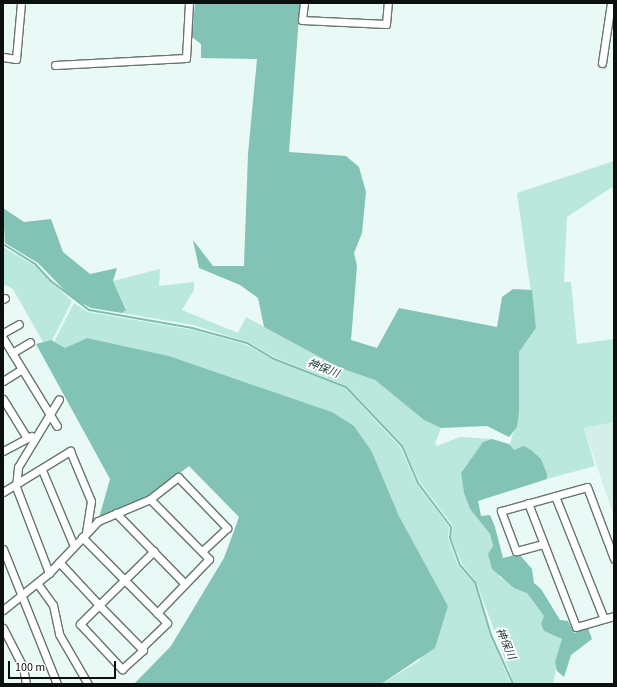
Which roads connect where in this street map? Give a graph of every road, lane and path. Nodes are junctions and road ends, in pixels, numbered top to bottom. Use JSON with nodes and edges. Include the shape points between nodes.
{"nodes":[{"id":1,"x":21,"y":3,"type":"edge"},
{"id":2,"x":189,"y":3,"type":"edge"},
{"id":3,"x":304,"y":3,"type":"edge"},
{"id":4,"x":388,"y":3,"type":"edge"},
{"id":5,"x":611,"y":3,"type":"edge"},
{"id":6,"x":3,"y":58,"type":"edge"},
{"id":7,"x":602,"y":63,"type":"dead end"},
{"id":8,"x":55,"y":65,"type":"dead end"},
{"id":9,"x":19,"y":324,"type":"dead end"},
{"id":10,"x":3,"y":333,"type":"edge"},
{"id":11,"x":3,"y":338,"type":"edge"},
{"id":12,"x":30,"y":342,"type":"dead end"},
{"id":13,"x":12,"y":353,"type":"junction"},
{"id":14,"x":22,"y":370,"type":"junction"},
{"id":15,"x":3,"y":381,"type":"edge"},
{"id":16,"x":3,"y":399,"type":"edge"},
{"id":17,"x":59,"y":399,"type":"dead end"},
{"id":18,"x":49,"y":414,"type":"junction"},
{"id":19,"x":57,"y":426,"type":"dead end"},
{"id":20,"x":38,"y":432,"type":"junction"},
{"id":21,"x":27,"y":438,"type":"junction"},
{"id":22,"x":3,"y":451,"type":"edge"},
{"id":23,"x":42,"y":470,"type":"junction"},
{"id":24,"x":16,"y":487,"type":"junction"},
{"id":25,"x":3,"y":492,"type":"edge"},
{"id":26,"x":555,"y":496,"type":"junction"},
{"id":27,"x":150,"y":499,"type":"junction"},
{"id":28,"x":528,"y":504,"type":"junction"},
{"id":29,"x":116,"y":513,"type":"junction"},
{"id":30,"x":84,"y":534,"type":"junction"},
{"id":31,"x":543,"y":544,"type":"junction"},
{"id":32,"x":74,"y":546,"type":"junction"},
{"id":33,"x":3,"y":549,"type":"edge"},
{"id":34,"x":154,"y":551,"type":"junction"},
{"id":35,"x":202,"y":551,"type":"junction"},
{"id":36,"x":614,"y":559,"type":"edge"},
{"id":37,"x":59,"y":562,"type":"junction"},
{"id":38,"x":49,"y":573,"type":"junction"},
{"id":39,"x":125,"y":580,"type":"junction"},
{"id":40,"x":37,"y":583,"type":"junction"},
{"id":41,"x":185,"y":584,"type":"junction"},
{"id":42,"x":21,"y":596,"type":"junction"},
{"id":43,"x":99,"y":605,"type":"junction"},
{"id":44,"x":3,"y":610,"type":"edge"},
{"id":45,"x":157,"y":613,"type":"junction"},
{"id":46,"x":614,"y":616,"type":"edge"},
{"id":47,"x":604,"y":619,"type":"junction"},
{"id":48,"x":3,"y":628,"type":"edge"},
{"id":49,"x":141,"y":648,"type":"junction"},
{"id":50,"x":26,"y":684,"type":"edge"},
{"id":51,"x":57,"y":684,"type":"edge"},
{"id":52,"x":88,"y":684,"type":"edge"}],
"edges":[{"from":1,"to":6,"type":"street","via":[[16,59]]},
{"from":2,"to":8,"type":"street","via":[[186,58]]},
{"from":3,"to":4,"type":"street","via":[[302,20],[379,24],[386,24]]},
{"from":5,"to":7,"type":"street"},
{"from":9,"to":10,"type":"street"},
{"from":11,"to":13,"type":"street"},
{"from":12,"to":13,"type":"street"},
{"from":13,"to":14,"type":"street"},
{"from":14,"to":15,"type":"street"},
{"from":14,"to":18,"type":"street"},
{"from":16,"to":21,"type":"street"},
{"from":17,"to":18,"type":"street"},
{"from":18,"to":19,"type":"street"},
{"from":18,"to":20,"type":"street"},
{"from":20,"to":21,"type":"street"},
{"from":20,"to":24,"type":"street","via":[[18,467]]},
{"from":21,"to":22,"type":"street"},
{"from":23,"to":24,"type":"street"},
{"from":23,"to":30,"type":"street","via":[[70,451],[91,501]]},
{"from":23,"to":32,"type":"street"},
{"from":24,"to":25,"type":"street"},
{"from":24,"to":38,"type":"street"},
{"from":26,"to":28,"type":"street"},
{"from":26,"to":36,"type":"street","via":[[586,487]]},
{"from":26,"to":47,"type":"street"},
{"from":27,"to":29,"type":"street"},
{"from":27,"to":35,"type":"street"},
{"from":27,"to":35,"type":"street","via":[[178,477],[227,528]]},
{"from":28,"to":31,"type":"street"},
{"from":28,"to":31,"type":"street","via":[[501,511],[516,551]]},
{"from":29,"to":30,"type":"street","via":[[98,521]]},
{"from":29,"to":34,"type":"street"},
{"from":30,"to":32,"type":"street"},
{"from":30,"to":39,"type":"street"},
{"from":31,"to":47,"type":"street","via":[[576,627]]},
{"from":32,"to":37,"type":"street"},
{"from":33,"to":42,"type":"street"},
{"from":34,"to":39,"type":"street"},
{"from":34,"to":41,"type":"street"},
{"from":35,"to":41,"type":"street","via":[[209,559]]},
{"from":37,"to":38,"type":"street"},
{"from":37,"to":43,"type":"street"},
{"from":38,"to":40,"type":"street"},
{"from":39,"to":43,"type":"street"},
{"from":39,"to":45,"type":"street"},
{"from":40,"to":42,"type":"street"},
{"from":40,"to":52,"type":"street","via":[[53,606],[59,634]]},
{"from":41,"to":45,"type":"street"},
{"from":42,"to":44,"type":"street"},
{"from":42,"to":51,"type":"street"},
{"from":43,"to":49,"type":"street"},
{"from":43,"to":49,"type":"street","via":[[80,624],[122,669],[143,650]]},
{"from":45,"to":49,"type":"street","via":[[167,623]]},
{"from":46,"to":47,"type":"street"},
{"from":48,"to":50,"type":"street","via":[[23,667]]}]}
